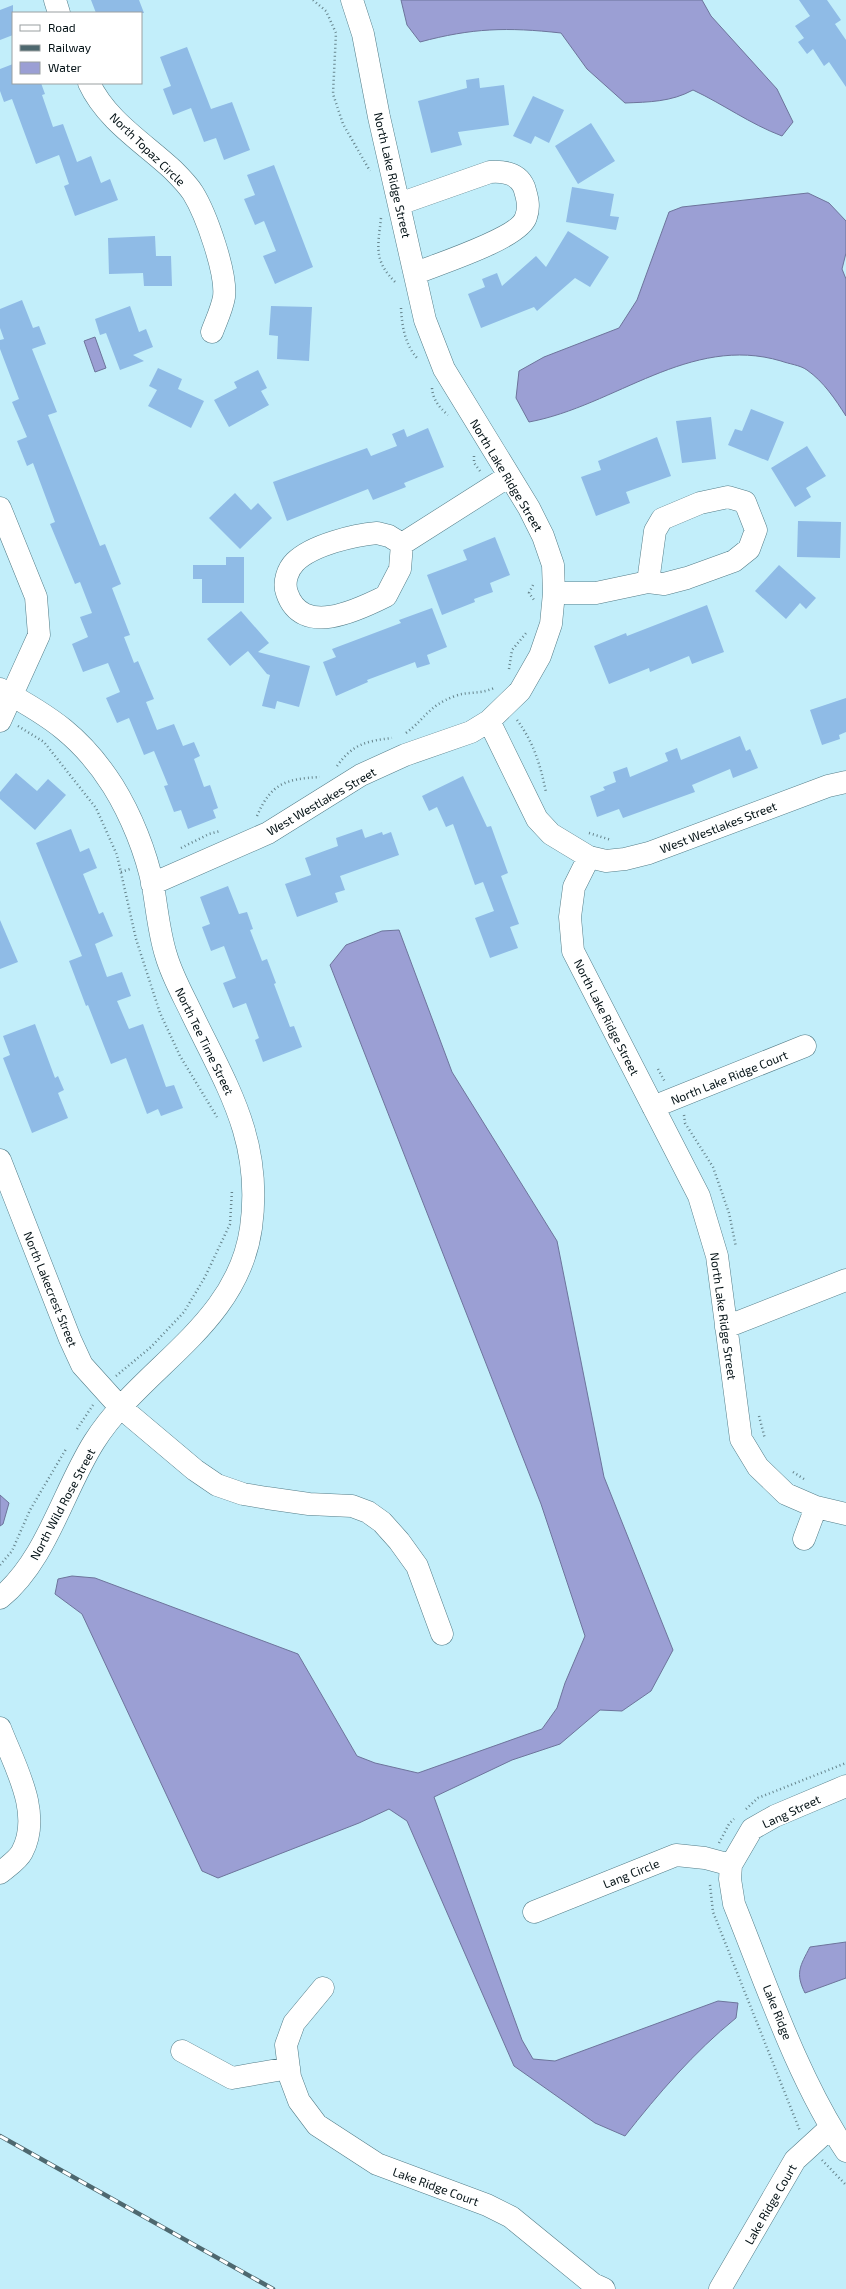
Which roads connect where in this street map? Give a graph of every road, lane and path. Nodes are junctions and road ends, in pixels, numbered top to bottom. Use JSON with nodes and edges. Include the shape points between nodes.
{"nodes":[{"id":1,"x":55,"y":0,"type":"edge"},
{"id":2,"x":313,"y":0,"type":"edge"},
{"id":3,"x":352,"y":0,"type":"edge"},
{"id":4,"x":59,"y":12,"type":"edge"},
{"id":5,"x":89,"y":84,"type":"edge"},
{"id":6,"x":374,"y":178,"type":"dead end"},
{"id":7,"x":390,"y":207,"type":"junction"},
{"id":8,"x":416,"y":273,"type":"junction"},
{"id":9,"x":399,"y":289,"type":"dead end"},
{"id":10,"x":401,"y":302,"type":"dead end"},
{"id":11,"x":212,"y":332,"type":"dead end"},
{"id":12,"x":422,"y":363,"type":"dead end"},
{"id":13,"x":431,"y":382,"type":"dead end"},
{"id":14,"x":450,"y":417,"type":"dead end"},
{"id":15,"x":473,"y":451,"type":"dead end"},
{"id":16,"x":509,"y":476,"type":"junction"},
{"id":17,"x":491,"y":488,"type":"junction"},
{"id":18,"x":0,"y":508,"type":"edge"},
{"id":19,"x":402,"y":544,"type":"junction"},
{"id":20,"x":648,"y":582,"type":"junction"},
{"id":21,"x":542,"y":594,"type":"junction"},
{"id":22,"x":528,"y":630,"type":"dead end"},
{"id":23,"x":505,"y":674,"type":"dead end"},
{"id":24,"x":5,"y":692,"type":"edge"},
{"id":25,"x":502,"y":696,"type":"junction"},
{"id":26,"x":1,"y":719,"type":"edge"},
{"id":27,"x":489,"y":721,"type":"junction"},
{"id":28,"x":400,"y":737,"type":"dead end"},
{"id":29,"x":394,"y":738,"type":"dead end"},
{"id":30,"x":336,"y":768,"type":"dead end"},
{"id":31,"x":326,"y":774,"type":"dead end"},
{"id":32,"x":846,"y":782,"type":"edge"},
{"id":33,"x":547,"y":794,"type":"dead end"},
{"id":34,"x":255,"y":819,"type":"dead end"},
{"id":35,"x":224,"y":831,"type":"dead end"},
{"id":36,"x":587,"y":832,"type":"dead end"},
{"id":37,"x":616,"y":840,"type":"dead end"},
{"id":38,"x":178,"y":850,"type":"dead end"},
{"id":39,"x":589,"y":857,"type":"junction"},
{"id":40,"x":146,"y":862,"type":"junction"},
{"id":41,"x":121,"y":872,"type":"junction"},
{"id":42,"x":152,"y":884,"type":"junction"},
{"id":43,"x":805,"y":1046,"type":"dead end"},
{"id":44,"x":653,"y":1107,"type":"junction"},
{"id":45,"x":221,"y":1123,"type":"dead end"},
{"id":46,"x":0,"y":1160,"type":"edge"},
{"id":47,"x":233,"y":1184,"type":"dead end"},
{"id":48,"x":846,"y":1280,"type":"edge"},
{"id":49,"x":726,"y":1327,"type":"junction"},
{"id":50,"x":104,"y":1390,"type":"junction"},
{"id":51,"x":119,"y":1406,"type":"junction"},
{"id":52,"x":77,"y":1430,"type":"dead end"},
{"id":53,"x":69,"y":1443,"type":"dead end"},
{"id":54,"x":816,"y":1507,"type":"junction"},
{"id":55,"x":846,"y":1514,"type":"edge"},
{"id":56,"x":804,"y":1538,"type":"dead end"},
{"id":57,"x":0,"y":1565,"type":"edge"},
{"id":58,"x":0,"y":1598,"type":"edge"},
{"id":59,"x":442,"y":1634,"type":"dead end"},
{"id":60,"x":0,"y":1728,"type":"edge"},
{"id":61,"x":846,"y":1786,"type":"edge"},
{"id":62,"x":731,"y":1865,"type":"junction"},
{"id":63,"x":0,"y":1873,"type":"edge"},
{"id":64,"x":534,"y":1912,"type":"dead end"},
{"id":65,"x":323,"y":1988,"type":"dead end"},
{"id":66,"x":182,"y":2051,"type":"dead end"},
{"id":67,"x":289,"y":2068,"type":"junction"},
{"id":68,"x":830,"y":2128,"type":"junction"},
{"id":69,"x":846,"y":2150,"type":"edge"},
{"id":70,"x":604,"y":2289,"type":"edge"},
{"id":71,"x":720,"y":2289,"type":"edge"}],
"edges":[{"from":1,"to":4,"type":"street"},
{"from":2,"to":6,"type":"path","via":[[326,11],[336,33],[333,94],[343,124]]},
{"from":3,"to":7,"type":"street","name":"North Lake Ridge Street","via":[[363,34],[379,117]]},
{"from":5,"to":11,"type":"street","name":"North Topaz Circle","via":[[120,125],[173,170],[193,192],[210,228],[219,261],[224,296]]},
{"from":7,"to":8,"type":"street","name":"North Lake Ridge Street"},
{"from":7,"to":8,"type":"street","via":[[490,172],[512,174],[522,184],[528,200],[526,218],[517,230],[502,239]]},
{"from":7,"to":9,"type":"path","via":[[378,244],[380,264]]},
{"from":8,"to":16,"type":"street","name":"North Lake Ridge Street","via":[[425,320],[444,369]]},
{"from":10,"to":12,"type":"path","via":[[402,322],[409,349]]},
{"from":13,"to":14,"type":"path","via":[[432,395],[440,408]]},
{"from":15,"to":17,"type":"path","via":[[474,463]]},
{"from":16,"to":17,"type":"street"},
{"from":16,"to":21,"type":"street","name":"North Lake Ridge Street","via":[[543,536],[553,565]]},
{"from":17,"to":19,"type":"street"},
{"from":18,"to":24,"type":"street","via":[[36,597],[39,635],[30,657]]},
{"from":19,"to":19,"type":"street","via":[[389,536],[377,533],[361,534],[307,553],[295,562],[287,574],[286,589],[290,602],[307,617],[322,618],[334,616],[386,596],[400,569]]},
{"from":20,"to":20,"type":"street","via":[[664,584],[687,578],[734,561],[749,549],[756,530],[745,502],[728,497],[712,500],[672,513],[662,519],[655,531]]},
{"from":20,"to":21,"type":"street","via":[[596,593]]},
{"from":21,"to":25,"type":"street","name":"North Lake Ridge Street","via":[[551,624],[540,656],[520,691]]},
{"from":22,"to":23,"type":"path","via":[[512,650],[510,668]]},
{"from":24,"to":26,"type":"street"},
{"from":24,"to":40,"type":"street","name":"North Tee Time Street","via":[[62,726],[85,748],[128,812]]},
{"from":25,"to":27,"type":"street","name":"North Lake Ridge Street"},
{"from":25,"to":28,"type":"path","via":[[457,695],[437,704]]},
{"from":25,"to":33,"type":"path","via":[[526,733],[540,761]]},
{"from":26,"to":41,"type":"path","via":[[44,742],[72,775],[96,808],[117,855]]},
{"from":27,"to":39,"type":"street","via":[[537,819],[551,834]]},
{"from":27,"to":42,"type":"street","name":"West Westlakes Street","via":[[471,732],[405,756],[361,776],[268,833]]},
{"from":29,"to":30,"type":"path","via":[[359,744]]},
{"from":31,"to":34,"type":"path","via":[[285,782],[275,788]]},
{"from":32,"to":39,"type":"street","name":"West Westlakes Street","via":[[828,786],[649,853],[606,861]]},
{"from":35,"to":38,"type":"path","via":[[209,834]]},
{"from":36,"to":37,"type":"path"},
{"from":39,"to":44,"type":"street","name":"North Lake Ridge Street","via":[[574,887],[570,917],[573,951]]},
{"from":40,"to":41,"type":"path"},
{"from":40,"to":42,"type":"street","name":"North Tee Time Street"},
{"from":41,"to":45,"type":"path","via":[[136,939],[160,1014],[180,1056]]},
{"from":42,"to":51,"type":"street","name":"North Tee Time Street","via":[[166,956],[179,988],[237,1104],[250,1146],[253,1183],[251,1229],[242,1260],[222,1303],[191,1340]]},
{"from":43,"to":44,"type":"street","name":"North Lake Ridge Court"},
{"from":44,"to":49,"type":"street","name":"North Lake Ridge Street","via":[[699,1196],[709,1225],[718,1256]]},
{"from":46,"to":50,"type":"street","name":"North Lakecrest Street","via":[[70,1339],[82,1365]]},
{"from":47,"to":50,"type":"path","via":[[230,1224],[205,1278],[184,1312],[151,1347],[113,1379]]},
{"from":48,"to":49,"type":"street"},
{"from":49,"to":54,"type":"street","name":"North Lake Ridge Street","via":[[741,1439],[758,1467],[786,1494]]},
{"from":50,"to":51,"type":"street","name":"North Lakecrest Street"},
{"from":50,"to":52,"type":"path"},
{"from":51,"to":58,"type":"street","name":"North Wild Rose Street","via":[[93,1444],[33,1560],[14,1586]]},
{"from":51,"to":59,"type":"street","name":"North Lakecrest Street","via":[[195,1470],[218,1485],[255,1496],[309,1504],[352,1506],[368,1512],[382,1522],[417,1566]]},
{"from":53,"to":57,"type":"path","via":[[30,1510],[12,1551]]},
{"from":54,"to":55,"type":"street","name":"North Lake Ridge Street"},
{"from":54,"to":56,"type":"street"},
{"from":60,"to":63,"type":"street","via":[[27,1800],[30,1827],[22,1853]]},
{"from":61,"to":62,"type":"street","name":"Lang Street","via":[[775,1816],[752,1830]]},
{"from":62,"to":64,"type":"street","name":"Lang Circle","via":[[705,1858],[676,1855]]},
{"from":62,"to":68,"type":"street","name":"Lake Ridge","via":[[730,1879],[734,1904],[809,2087]]},
{"from":65,"to":67,"type":"street","name":"Lake Ridge Court","via":[[294,2023],[286,2045]]},
{"from":66,"to":67,"type":"street","via":[[232,2078]]},
{"from":67,"to":70,"type":"street","name":"Lake Ridge Court","via":[[298,2101],[317,2125],[377,2164],[487,2205],[511,2217],[593,2284]]},
{"from":68,"to":69,"type":"street","name":"Lake Ridge"},
{"from":68,"to":71,"type":"street","name":"Lake Ridge Court","via":[[795,2160]]}]}
